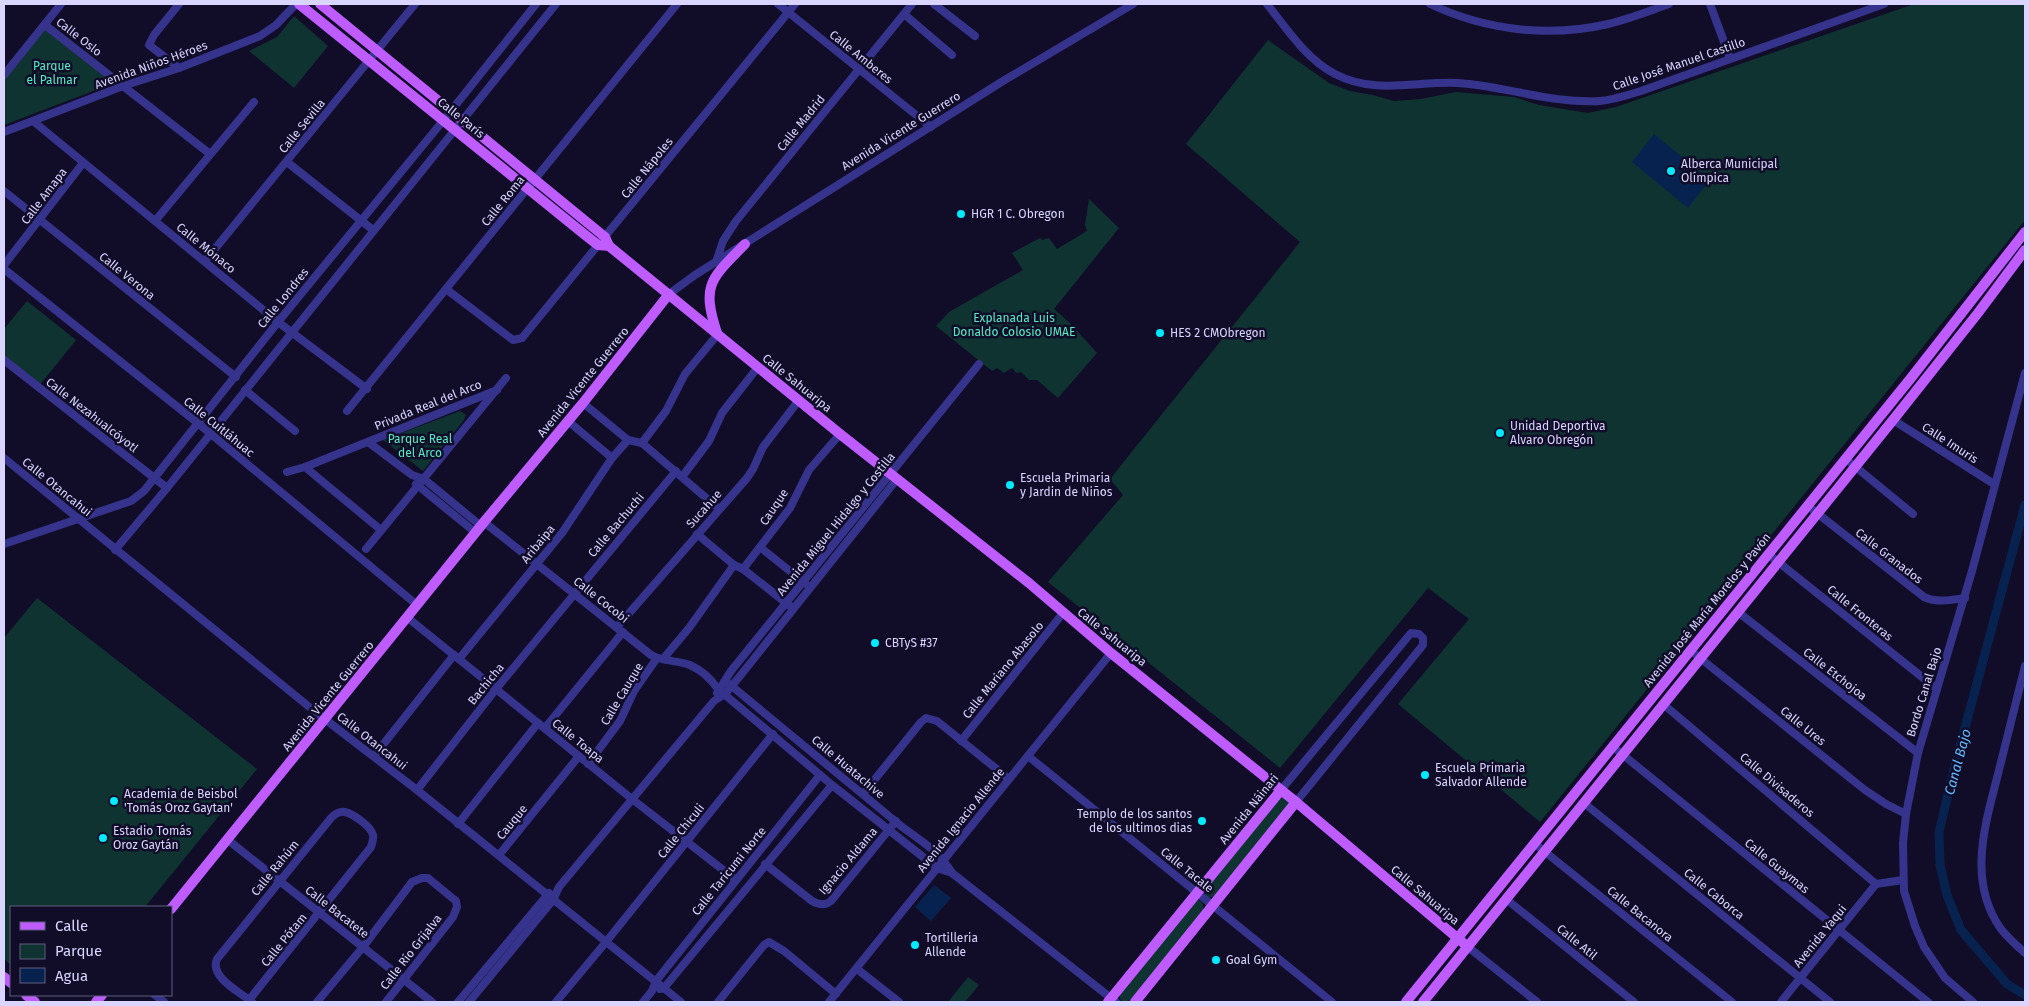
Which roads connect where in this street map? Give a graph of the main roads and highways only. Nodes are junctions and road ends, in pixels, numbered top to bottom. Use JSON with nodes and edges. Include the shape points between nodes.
{"nodes":[{"id":1,"x":297,"y":4,"type":"edge"},
{"id":2,"x":320,"y":4,"type":"edge"},
{"id":3,"x":2025,"y":232,"type":"edge"},
{"id":4,"x":604,"y":243,"type":"junction"},
{"id":5,"x":745,"y":244,"type":"road end"},
{"id":6,"x":2025,"y":250,"type":"edge"},
{"id":7,"x":669,"y":294,"type":"junction"},
{"id":8,"x":718,"y":334,"type":"junction"},
{"id":9,"x":1923,"y":362,"type":"junction"},
{"id":10,"x":1933,"y":370,"type":"junction"},
{"id":11,"x":1281,"y":790,"type":"junction"},
{"id":12,"x":1296,"y":802,"type":"junction"},
{"id":13,"x":172,"y":908,"type":"edge"},
{"id":14,"x":1457,"y":938,"type":"junction"},
{"id":15,"x":1468,"y":947,"type":"junction"},
{"id":16,"x":1111,"y":1001,"type":"edge"},
{"id":17,"x":1136,"y":1002,"type":"edge"},
{"id":18,"x":1406,"y":1002,"type":"edge"},
{"id":19,"x":1423,"y":1002,"type":"edge"}],
"edges":[{"from":1,"to":4,"type":"main road","name":"Calle París","via":[[370,59],[527,188]]},
{"from":2,"to":4,"type":"main road","name":"Calle París","via":[[535,180]]},
{"from":3,"to":9,"type":"main road","name":"Avenida José María Morelos y Pavón"},
{"from":4,"to":7,"type":"main road","name":"Calle París"},
{"from":5,"to":8,"type":"main road","via":[[717,275],[710,291],[709,305]]},
{"from":6,"to":10,"type":"main road","name":"Avenida José María Morelos y Pavón"},
{"from":7,"to":8,"type":"main road","name":"Calle Sahuaripa"},
{"from":7,"to":13,"type":"main road","name":"Avenida Vicente Guerrero"},
{"from":8,"to":11,"type":"main road","name":"Calle Sahuaripa"},
{"from":9,"to":10,"type":"main road"},
{"from":9,"to":14,"type":"main road","name":"Avenida José María Morelos y Pavón"},
{"from":10,"to":15,"type":"main road","name":"Avenida José María Morelos y Pavón"},
{"from":11,"to":12,"type":"main road","name":"Calle Sahuaripa"},
{"from":11,"to":16,"type":"main road","name":"Avenida Náinari"},
{"from":12,"to":14,"type":"main road","name":"Calle Sahuaripa"},
{"from":12,"to":17,"type":"main road"},
{"from":14,"to":15,"type":"main road","name":"Calle Sahuaripa"},
{"from":14,"to":18,"type":"main road","name":"Avenida José María Morelos y Pavón"},
{"from":15,"to":19,"type":"main road","name":"Avenida José María Morelos y Pavón"}]}
